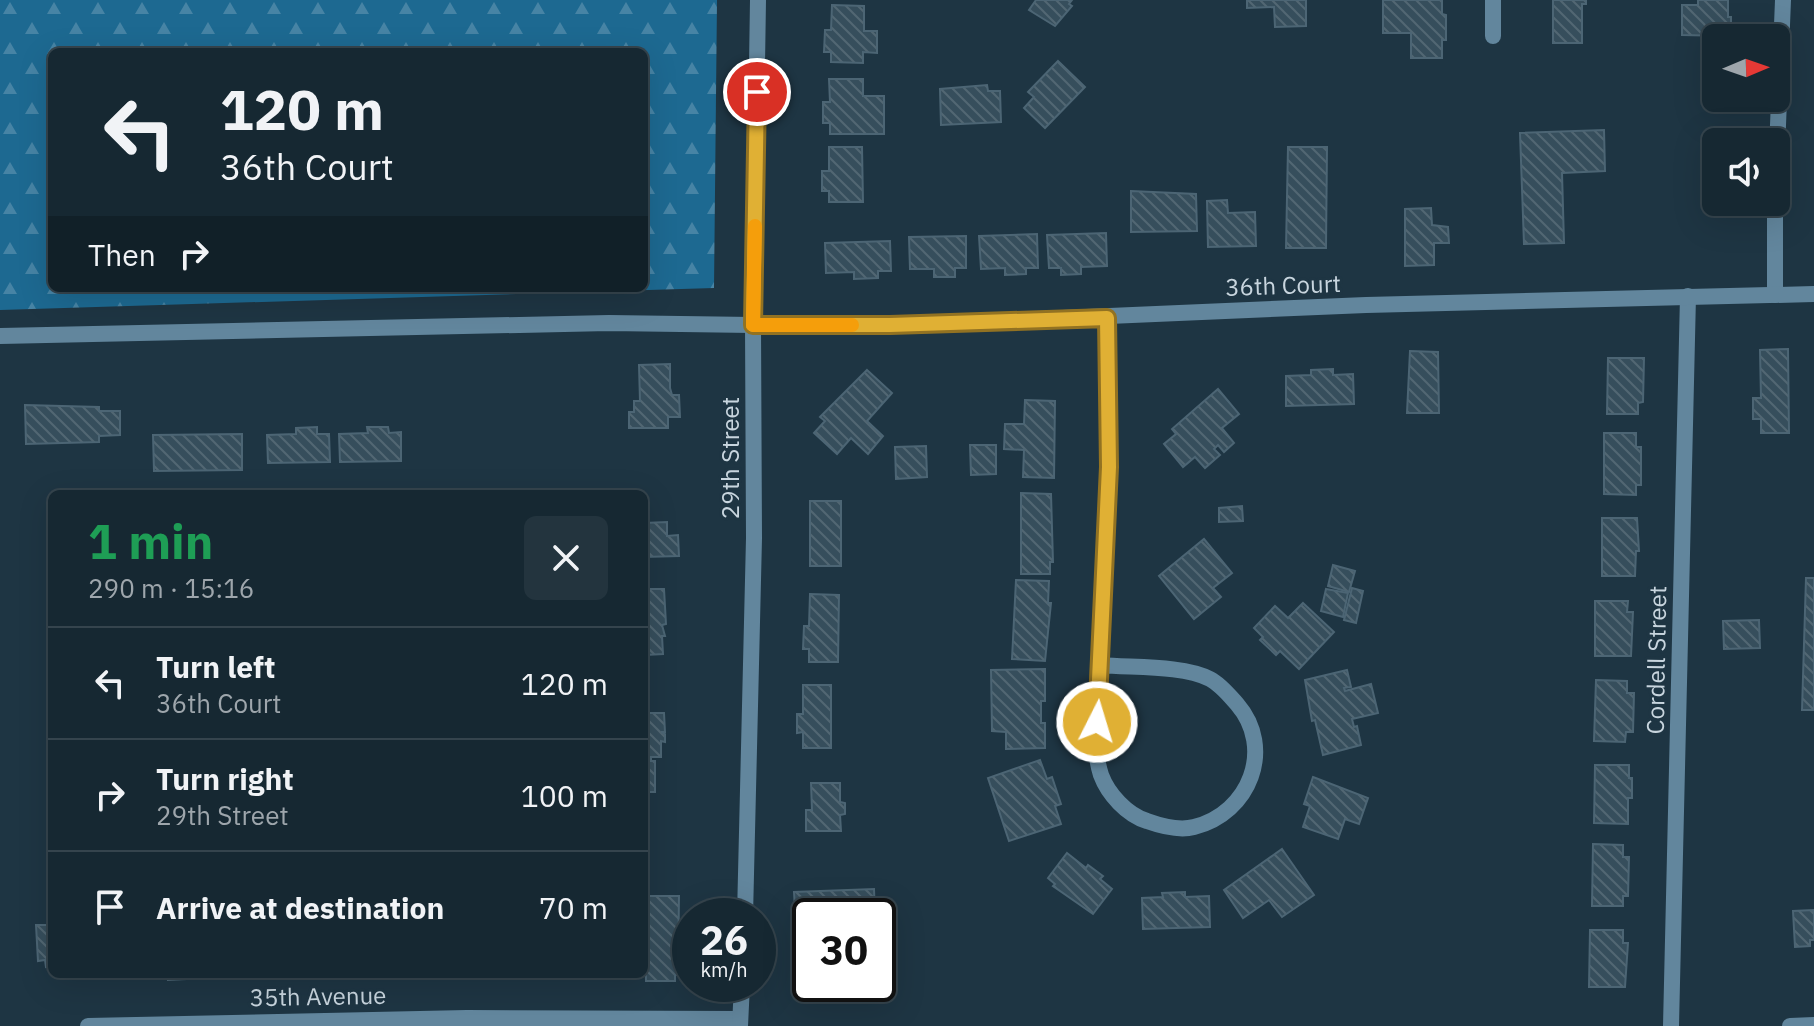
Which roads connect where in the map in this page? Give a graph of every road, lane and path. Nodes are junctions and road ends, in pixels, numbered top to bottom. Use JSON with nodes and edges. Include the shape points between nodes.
{"nodes":[{"id":1,"x":758,"y":0,"type":"edge"},
{"id":2,"x":1493,"y":0,"type":"edge"},
{"id":3,"x":1783,"y":0,"type":"edge"},
{"id":4,"x":1493,"y":36,"type":"dead end"},
{"id":5,"x":1778,"y":128,"type":"edge"},
{"id":6,"x":1775,"y":216,"type":"edge"},
{"id":7,"x":1814,"y":294,"type":"edge"},
{"id":8,"x":1775,"y":295,"type":"junction"},
{"id":9,"x":1688,"y":296,"type":"junction"},
{"id":10,"x":1107,"y":318,"type":"junction"},
{"id":11,"x":753,"y":325,"type":"junction"},
{"id":12,"x":0,"y":336,"type":"edge"},
{"id":13,"x":1101,"y":665,"type":"junction"},
{"id":14,"x":745,"y":898,"type":"edge"},
{"id":15,"x":741,"y":1002,"type":"edge"},
{"id":16,"x":740,"y":1022,"type":"edge"},
{"id":17,"x":1814,"y":1025,"type":"edge"},
{"id":18,"x":88,"y":1026,"type":"edge"},
{"id":19,"x":1671,"y":1026,"type":"edge"},
{"id":20,"x":1790,"y":1026,"type":"edge"}],
"edges":[{"from":1,"to":11,"type":"street","name":"29th Street"},
{"from":2,"to":4,"type":"street"},
{"from":3,"to":5,"type":"street"},
{"from":6,"to":8,"type":"street"},
{"from":7,"to":8,"type":"street","name":"36th Court"},
{"from":8,"to":9,"type":"street","name":"36th Court"},
{"from":9,"to":10,"type":"street","name":"36th Court"},
{"from":9,"to":19,"type":"street","name":"Cordell Street"},
{"from":10,"to":11,"type":"street","name":"36th Court"},
{"from":10,"to":13,"type":"street","via":[[1109,467]]},
{"from":11,"to":12,"type":"street","name":"36th Court","via":[[609,323]]},
{"from":11,"to":14,"type":"street","name":"29th Street"},
{"from":13,"to":13,"type":"street","via":[[1096,749],[1102,777],[1117,801],[1139,818],[1165,827],[1192,828],[1220,817],[1241,798],[1254,772],[1256,743],[1247,716],[1229,694],[1210,679],[1180,671]]},
{"from":15,"to":16,"type":"street"},
{"from":16,"to":18,"type":"street","name":"35th Avenue","via":[[467,1018]]},
{"from":17,"to":20,"type":"street"}]}
